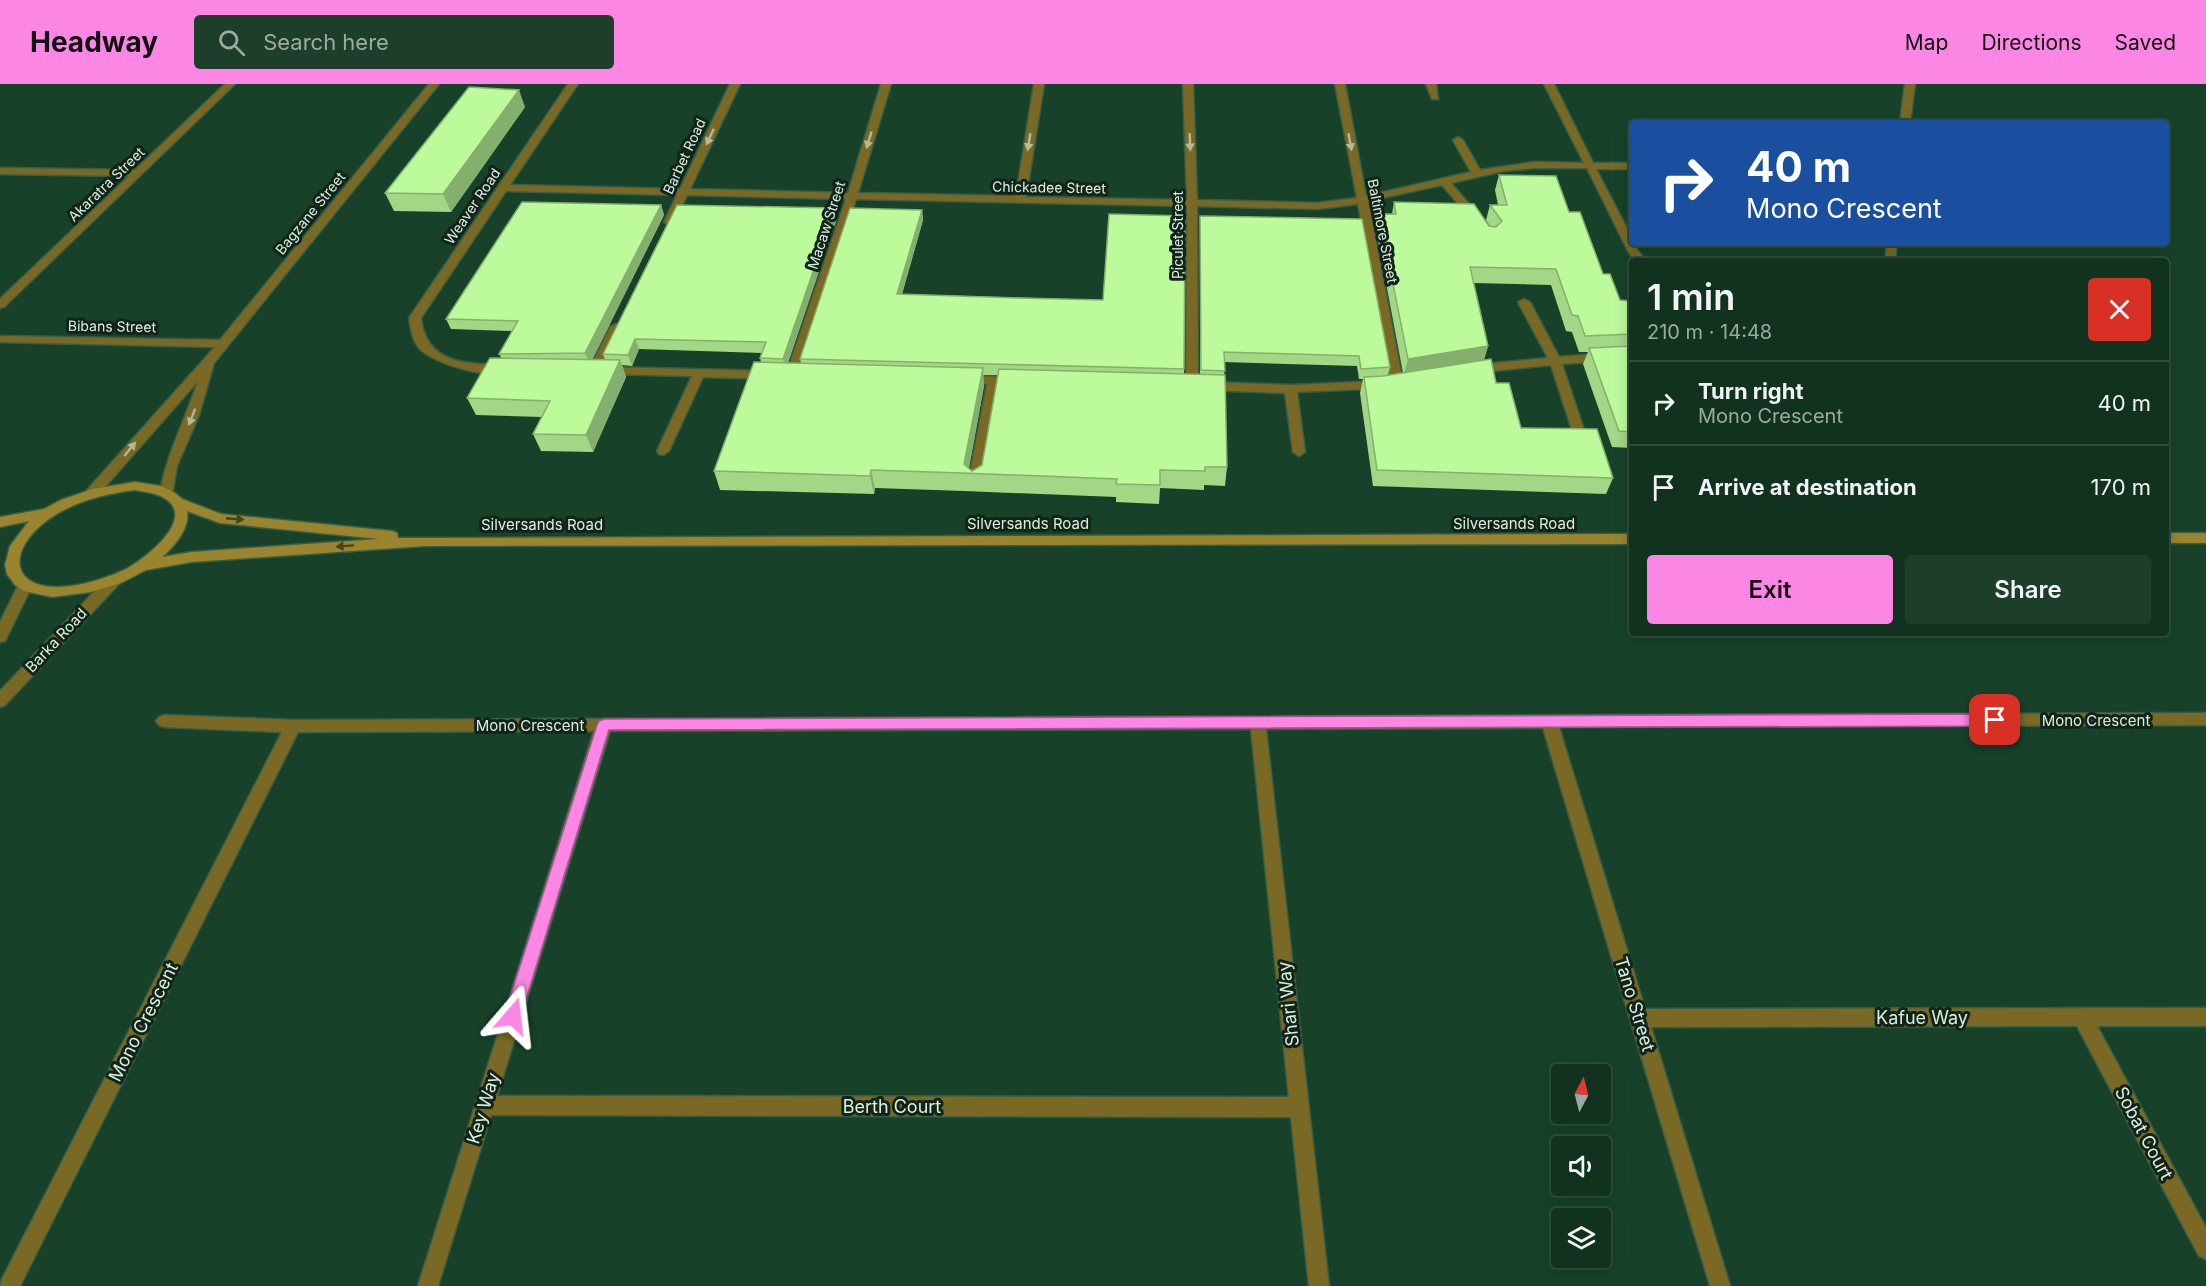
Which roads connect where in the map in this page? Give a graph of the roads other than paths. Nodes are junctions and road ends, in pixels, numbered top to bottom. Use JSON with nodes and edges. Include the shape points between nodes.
{"nodes":[{"id":1,"x":230,"y":84,"type":"edge"},
{"id":2,"x":434,"y":84,"type":"edge"},
{"id":3,"x":573,"y":84,"type":"edge"},
{"id":4,"x":735,"y":84,"type":"edge"},
{"id":5,"x":886,"y":84,"type":"edge"},
{"id":6,"x":1039,"y":84,"type":"edge"},
{"id":7,"x":1188,"y":84,"type":"edge"},
{"id":8,"x":1340,"y":84,"type":"edge"},
{"id":9,"x":1431,"y":84,"type":"edge"},
{"id":10,"x":1549,"y":84,"type":"edge"},
{"id":11,"x":1910,"y":84,"type":"edge"},
{"id":12,"x":1435,"y":97,"type":"dead end"},
{"id":13,"x":1905,"y":120,"type":"edge"},
{"id":14,"x":1458,"y":140,"type":"dead end"},
{"id":15,"x":1590,"y":165,"type":"junction"},
{"id":16,"x":1629,"y":166,"type":"edge"},
{"id":17,"x":0,"y":171,"type":"edge"},
{"id":18,"x":137,"y":173,"type":"junction"},
{"id":19,"x":1477,"y":174,"type":"junction"},
{"id":20,"x":1444,"y":181,"type":"junction"},
{"id":21,"x":502,"y":188,"type":"junction"},
{"id":22,"x":684,"y":192,"type":"junction"},
{"id":23,"x":852,"y":196,"type":"junction"},
{"id":24,"x":1361,"y":199,"type":"junction"},
{"id":25,"x":1020,"y":200,"type":"junction"},
{"id":26,"x":1192,"y":203,"type":"junction"},
{"id":27,"x":1484,"y":228,"type":"edge"},
{"id":28,"x":663,"y":234,"type":"edge"},
{"id":29,"x":1629,"y":243,"type":"edge"},
{"id":30,"x":1524,"y":302,"type":"dead end"},
{"id":31,"x":0,"y":304,"type":"edge"},
{"id":32,"x":621,"y":317,"type":"edge"},
{"id":33,"x":0,"y":339,"type":"edge"},
{"id":34,"x":224,"y":344,"type":"junction"},
{"id":35,"x":1629,"y":355,"type":"edge"},
{"id":36,"x":1555,"y":360,"type":"junction"},
{"id":37,"x":209,"y":362,"type":"junction"},
{"id":38,"x":516,"y":369,"type":"edge"},
{"id":39,"x":1461,"y":371,"type":"edge"},
{"id":40,"x":699,"y":373,"type":"junction"},
{"id":41,"x":958,"y":380,"type":"edge"},
{"id":42,"x":994,"y":381,"type":"junction"},
{"id":43,"x":1029,"y":381,"type":"edge"},
{"id":44,"x":1291,"y":389,"type":"junction"},
{"id":45,"x":1578,"y":430,"type":"edge"},
{"id":46,"x":663,"y":451,"type":"dead end"},
{"id":47,"x":1299,"y":452,"type":"dead end"},
{"id":48,"x":975,"y":483,"type":"edge"},
{"id":49,"x":167,"y":492,"type":"junction"},
{"id":50,"x":92,"y":493,"type":"junction"},
{"id":51,"x":179,"y":503,"type":"junction"},
{"id":52,"x":49,"y":513,"type":"junction"},
{"id":53,"x":0,"y":522,"type":"edge"},
{"id":54,"x":2169,"y":538,"type":"edge"},
{"id":55,"x":2206,"y":538,"type":"edge"},
{"id":56,"x":1629,"y":539,"type":"edge"},
{"id":57,"x":424,"y":541,"type":"junction"},
{"id":58,"x":144,"y":565,"type":"junction"},
{"id":59,"x":6,"y":566,"type":"edge"},
{"id":60,"x":114,"y":580,"type":"junction"},
{"id":61,"x":26,"y":586,"type":"junction"},
{"id":62,"x":0,"y":637,"type":"edge"},
{"id":63,"x":0,"y":701,"type":"edge"},
{"id":64,"x":2206,"y":719,"type":"edge"},
{"id":65,"x":164,"y":721,"type":"dead end"},
{"id":66,"x":1549,"y":721,"type":"junction"},
{"id":67,"x":1258,"y":722,"type":"junction"},
{"id":68,"x":604,"y":725,"type":"junction"},
{"id":69,"x":293,"y":726,"type":"junction"},
{"id":70,"x":2082,"y":1017,"type":"junction"},
{"id":71,"x":2206,"y":1017,"type":"edge"},
{"id":72,"x":1639,"y":1018,"type":"junction"},
{"id":73,"x":484,"y":1105,"type":"junction"},
{"id":74,"x":1300,"y":1107,"type":"junction"},
{"id":75,"x":2206,"y":1249,"type":"edge"},
{"id":76,"x":9,"y":1286,"type":"edge"},
{"id":77,"x":428,"y":1286,"type":"edge"},
{"id":78,"x":1319,"y":1286,"type":"edge"},
{"id":79,"x":1720,"y":1286,"type":"edge"}],
"edges":[{"from":1,"to":18,"type":"street","name":"Akaratra Street"},
{"from":2,"to":34,"type":"street","name":"Bagzane Street"},
{"from":3,"to":21,"type":"street","name":"Weaver Road"},
{"from":4,"to":22,"type":"street","name":"Barbet Road","one_way":true},
{"from":5,"to":23,"type":"street","name":"Macaw Street","one_way":true},
{"from":6,"to":25,"type":"street","one_way":true},
{"from":7,"to":26,"type":"street","name":"Piculet Street","one_way":true},
{"from":8,"to":24,"type":"street","name":"Baltimore Street","one_way":true},
{"from":9,"to":12,"type":"street"},
{"from":10,"to":15,"type":"street"},
{"from":11,"to":13,"type":"street"},
{"from":14,"to":19,"type":"street"},
{"from":15,"to":16,"type":"street","name":"Chickadee Street"},
{"from":15,"to":19,"type":"street","name":"Chickadee Street","via":[[1535,165]]},
{"from":15,"to":29,"type":"street"},
{"from":17,"to":18,"type":"street"},
{"from":18,"to":31,"type":"street","name":"Akaratra Street"},
{"from":19,"to":20,"type":"street","name":"Chickadee Street"},
{"from":20,"to":24,"type":"street","name":"Chickadee Street"},
{"from":20,"to":27,"type":"street"},
{"from":21,"to":22,"type":"street","name":"Chickadee Street"},
{"from":21,"to":38,"type":"street","name":"Weaver Road","via":[[415,318],[415,327],[425,349],[449,363]]},
{"from":22,"to":23,"type":"street","name":"Chickadee Street"},
{"from":22,"to":28,"type":"street","name":"Barbet Road"},
{"from":23,"to":25,"type":"street","name":"Chickadee Street"},
{"from":23,"to":40,"type":"street","name":"Macaw Street","via":[[798,375]]},
{"from":24,"to":26,"type":"street","name":"Chickadee Street","via":[[1317,206]]},
{"from":24,"to":44,"type":"street","name":"Baltimore Street","via":[[1402,382]]},
{"from":25,"to":26,"type":"street","name":"Chickadee Street"},
{"from":26,"to":44,"type":"street","name":"Piculet Street","via":[[1186,385]]},
{"from":30,"to":36,"type":"street"},
{"from":32,"to":40,"type":"street","via":[[589,370]]},
{"from":33,"to":34,"type":"street","name":"Bibans Street"},
{"from":34,"to":37,"type":"street","name":"Bagzane Street"},
{"from":35,"to":36,"type":"street"},
{"from":36,"to":39,"type":"street"},
{"from":36,"to":45,"type":"street"},
{"from":37,"to":49,"type":"street","name":"Bagzane Street","one_way":true,"via":[[193,415],[171,466]]},
{"from":50,"to":37,"type":"street","name":"Bagzane Street","one_way":true},
{"from":40,"to":46,"type":"street"},
{"from":41,"to":42,"type":"street"},
{"from":42,"to":43,"type":"street"},
{"from":42,"to":48,"type":"street"},
{"from":44,"to":47,"type":"street"},
{"from":49,"to":50,"type":"street","via":[[135,486]]},
{"from":49,"to":51,"type":"street"},
{"from":50,"to":52,"type":"street"},
{"from":51,"to":57,"type":"street","name":"Silversands Road","one_way":true,"via":[[220,518]]},
{"from":51,"to":58,"type":"street","via":[[182,517],[177,532]]},
{"from":52,"to":53,"type":"street"},
{"from":52,"to":59,"type":"street","via":[[31,526]]},
{"from":54,"to":55,"type":"street"},
{"from":56,"to":57,"type":"street","name":"Silversands Road"},
{"from":57,"to":58,"type":"street","name":"Silversands Road","one_way":true,"via":[[192,557]]},
{"from":58,"to":60,"type":"street"},
{"from":59,"to":61,"type":"street"},
{"from":60,"to":61,"type":"street","via":[[65,592]]},
{"from":60,"to":63,"type":"street","name":"Barka Road"},
{"from":61,"to":62,"type":"street"},
{"from":64,"to":66,"type":"street","name":"Mono Crescent"},
{"from":65,"to":69,"type":"street","name":"Mono Crescent"},
{"from":66,"to":67,"type":"street","name":"Mono Crescent"},
{"from":66,"to":72,"type":"street","name":"Tano Street"},
{"from":67,"to":68,"type":"street","name":"Mono Crescent"},
{"from":67,"to":74,"type":"street","name":"Shari Way"},
{"from":68,"to":69,"type":"street","name":"Mono Crescent"},
{"from":68,"to":73,"type":"street","name":"Key Way"},
{"from":69,"to":76,"type":"street","name":"Mono Crescent"},
{"from":70,"to":71,"type":"street","name":"Kafue Way"},
{"from":70,"to":72,"type":"street","name":"Kafue Way"},
{"from":70,"to":75,"type":"street","name":"Sobat Court"},
{"from":72,"to":79,"type":"street","name":"Tano Street"},
{"from":73,"to":74,"type":"street","name":"Berth Court"},
{"from":73,"to":77,"type":"street","name":"Key Way"},
{"from":74,"to":78,"type":"street","name":"Shari Way"}]}
